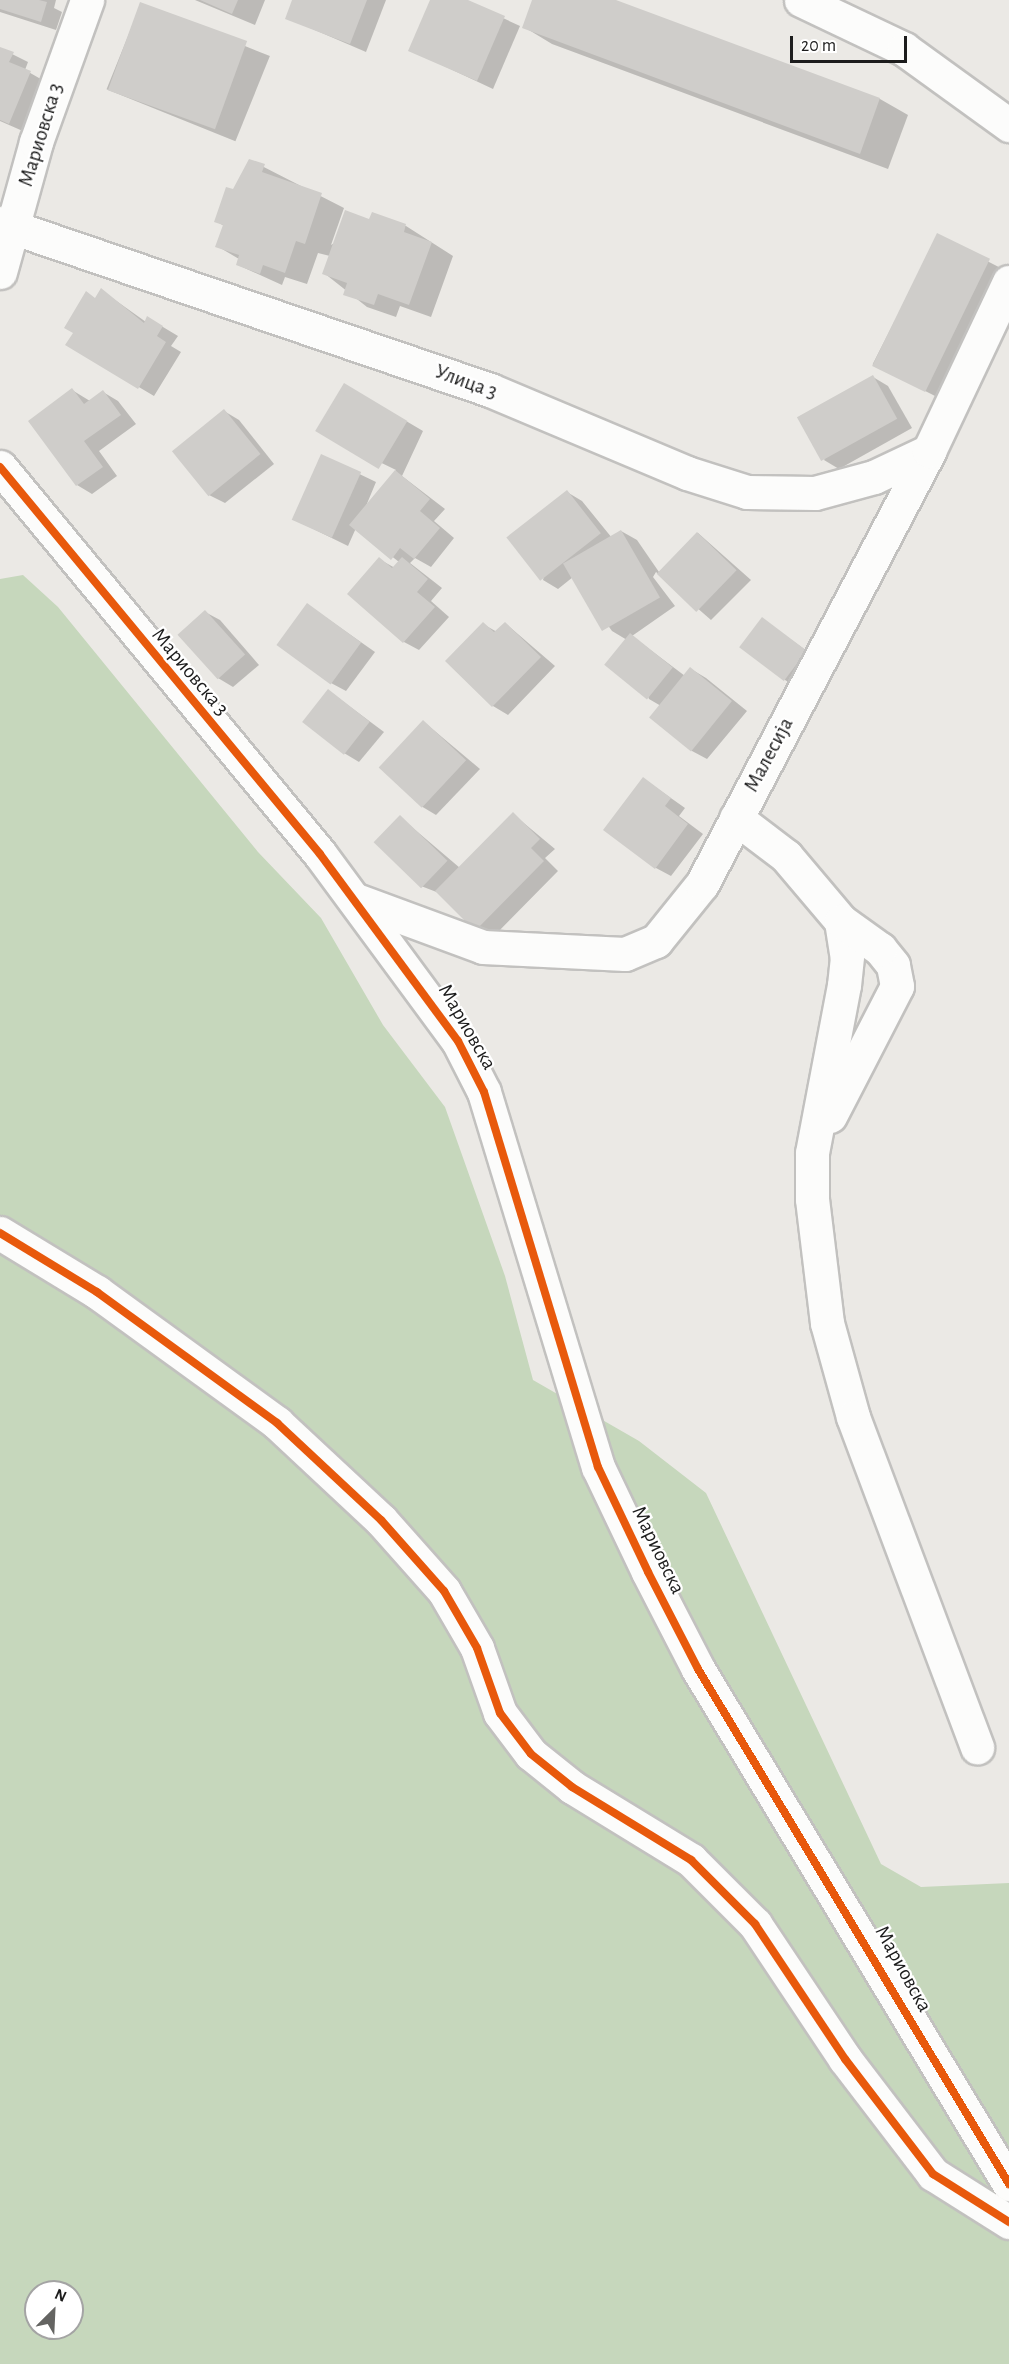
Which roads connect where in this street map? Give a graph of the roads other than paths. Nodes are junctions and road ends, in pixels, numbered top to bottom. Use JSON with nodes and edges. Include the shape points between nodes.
{"nodes":[{"id":1,"x":87,"y":0,"type":"edge"},
{"id":2,"x":801,"y":0,"type":"edge"},
{"id":3,"x":1009,"y":125,"type":"edge"},
{"id":4,"x":7,"y":226,"type":"edge"},
{"id":5,"x":0,"y":272,"type":"edge"},
{"id":6,"x":1009,"y":282,"type":"edge"},
{"id":7,"x":929,"y":451,"type":"junction"},
{"id":8,"x":0,"y":468,"type":"edge"},
{"id":9,"x":736,"y":818,"type":"junction"},
{"id":10,"x":354,"y":899,"type":"junction"},
{"id":11,"x":841,"y":921,"type":"junction"},
{"id":12,"x":812,"y":1152,"type":"junction"},
{"id":13,"x":0,"y":1233,"type":"edge"},
{"id":14,"x":977,"y":1747,"type":"dead end"},
{"id":15,"x":1009,"y":2184,"type":"edge"},
{"id":16,"x":1009,"y":2222,"type":"edge"}],
"edges":[{"from":1,"to":4,"type":"street","name":"Мариовска 3"},
{"from":2,"to":3,"type":"street","via":[[904,49]]},
{"from":4,"to":5,"type":"street","name":"Мариовска 3"},
{"from":4,"to":7,"type":"street","name":"Улица 3","via":[[490,390],[687,473],[747,492],[815,493],[874,477]]},
{"from":6,"to":7,"type":"street","name":"Малесија"},
{"from":7,"to":9,"type":"street","name":"Малесија"},
{"from":8,"to":10,"type":"street","name":"Мариовска 3"},
{"from":9,"to":10,"type":"street","name":"Малесија","via":[[702,884],[656,942],[625,954],[483,947]]},
{"from":9,"to":11,"type":"street","via":[[786,855]]},
{"from":10,"to":15,"type":"street","name":"Мариовска","via":[[428,994],[484,1092],[562,1363],[598,1467],[653,1582],[698,1669]]},
{"from":11,"to":12,"type":"street","via":[[847,957],[844,985]]},
{"from":11,"to":12,"type":"street","via":[[880,949],[893,965],[897,986]]},
{"from":12,"to":14,"type":"street","via":[[812,1199],[827,1323],[853,1417]]},
{"from":13,"to":16,"type":"street","via":[[97,1292],[277,1423],[381,1520],[444,1591],[477,1648],[500,1713],[531,1754],[572,1787],[691,1860],[755,1924],[845,2059],[933,2174]]}]}
